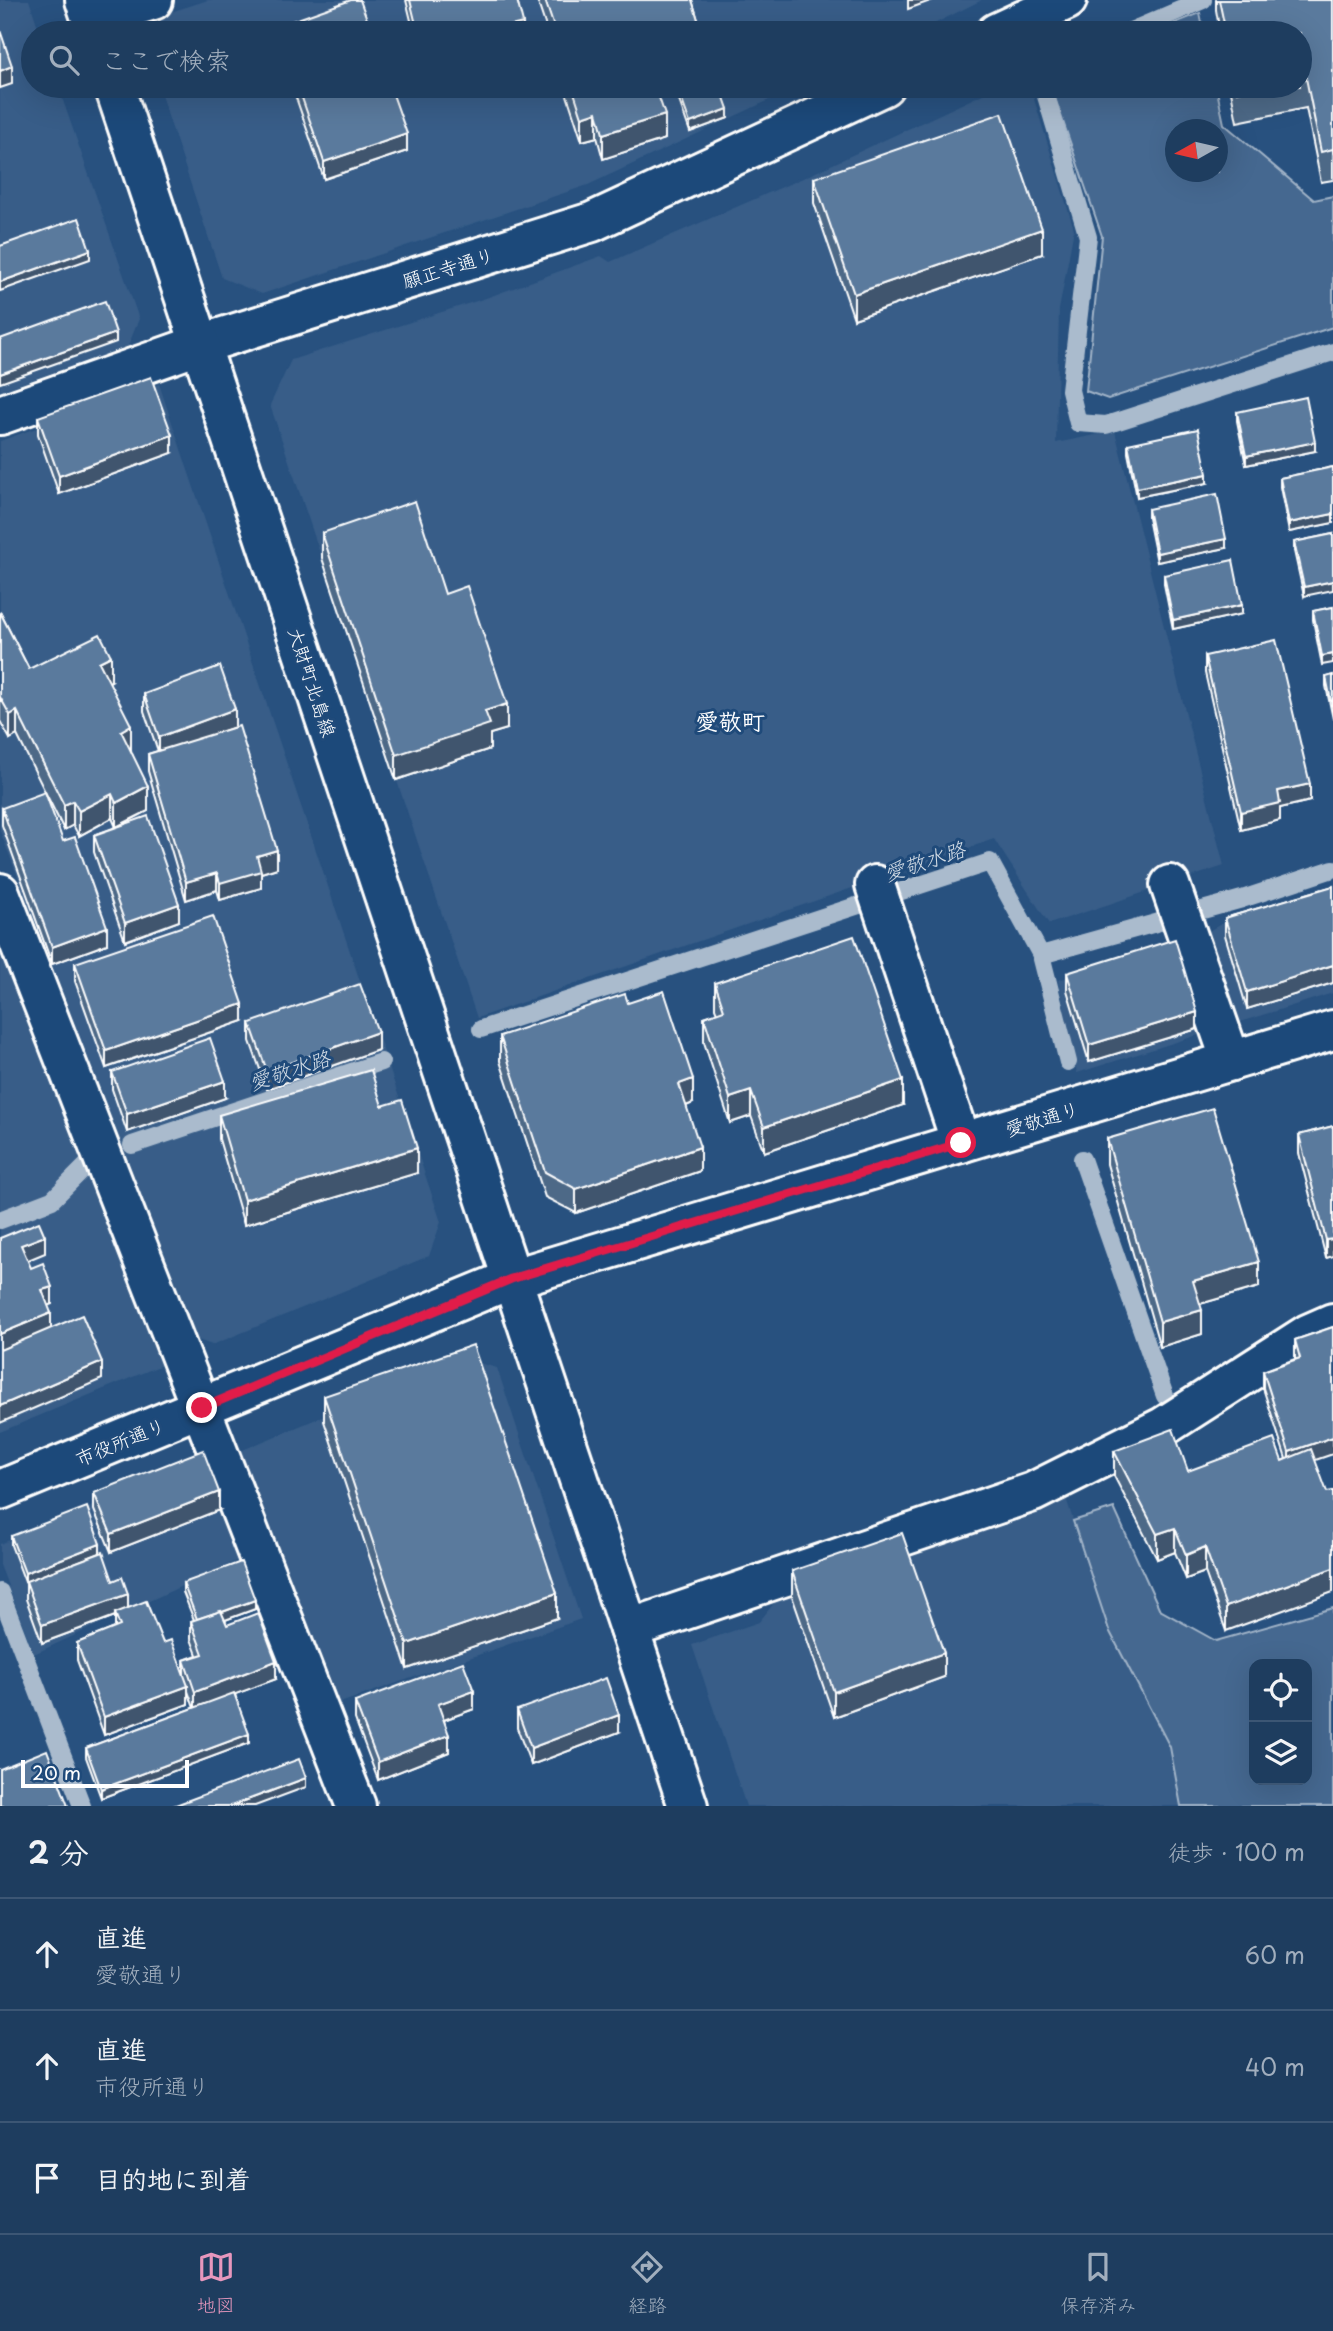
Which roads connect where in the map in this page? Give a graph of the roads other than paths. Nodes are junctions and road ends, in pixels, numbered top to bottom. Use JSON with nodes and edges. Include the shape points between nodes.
{"nodes":[{"id":1,"x":153,"y":0,"type":"edge"},
{"id":2,"x":1067,"y":0,"type":"edge"},
{"id":3,"x":91,"y":18,"type":"edge"},
{"id":4,"x":1022,"y":21,"type":"edge"},
{"id":5,"x":118,"y":98,"type":"edge"},
{"id":6,"x":858,"y":98,"type":"edge"},
{"id":7,"x":201,"y":344,"type":"junction"},
{"id":8,"x":0,"y":415,"type":"edge"},
{"id":9,"x":1170,"y":885,"type":"dead end"},
{"id":10,"x":0,"y":892,"type":"edge"},
{"id":11,"x":879,"y":896,"type":"dead end"},
{"id":12,"x":1333,"y":1030,"type":"edge"},
{"id":13,"x":1231,"y":1061,"type":"junction"},
{"id":14,"x":961,"y":1143,"type":"junction"},
{"id":15,"x":511,"y":1279,"type":"junction"},
{"id":16,"x":1333,"y":1323,"type":"edge"},
{"id":17,"x":202,"y":1408,"type":"junction"},
{"id":18,"x":0,"y":1490,"type":"edge"},
{"id":19,"x":629,"y":1629,"type":"junction"},
{"id":20,"x":356,"y":1806,"type":"edge"},
{"id":21,"x":688,"y":1806,"type":"edge"}],
"edges":[{"from":1,"to":3,"type":"street"},
{"from":2,"to":4,"type":"street"},
{"from":5,"to":7,"type":"street","name":"大財町北島線"},
{"from":6,"to":7,"type":"street","name":"願正寺通り","via":[[593,222]]},
{"from":7,"to":8,"type":"street","name":"願正寺通り"},
{"from":7,"to":15,"type":"street","name":"大財町北島線"},
{"from":9,"to":13,"type":"street"},
{"from":10,"to":17,"type":"street"},
{"from":11,"to":14,"type":"street"},
{"from":12,"to":13,"type":"street","name":"愛敬通り"},
{"from":13,"to":14,"type":"street","name":"愛敬通り"},
{"from":14,"to":15,"type":"street","name":"愛敬通り"},
{"from":15,"to":17,"type":"street","name":"市役所通り"},
{"from":15,"to":19,"type":"street","name":"大財町北島線"},
{"from":16,"to":19,"type":"street","via":[[1308,1334],[1163,1427],[1033,1492]]},
{"from":17,"to":18,"type":"street","name":"市役所通り"},
{"from":17,"to":20,"type":"street"},
{"from":19,"to":21,"type":"street","name":"大財町北島線"}]}
